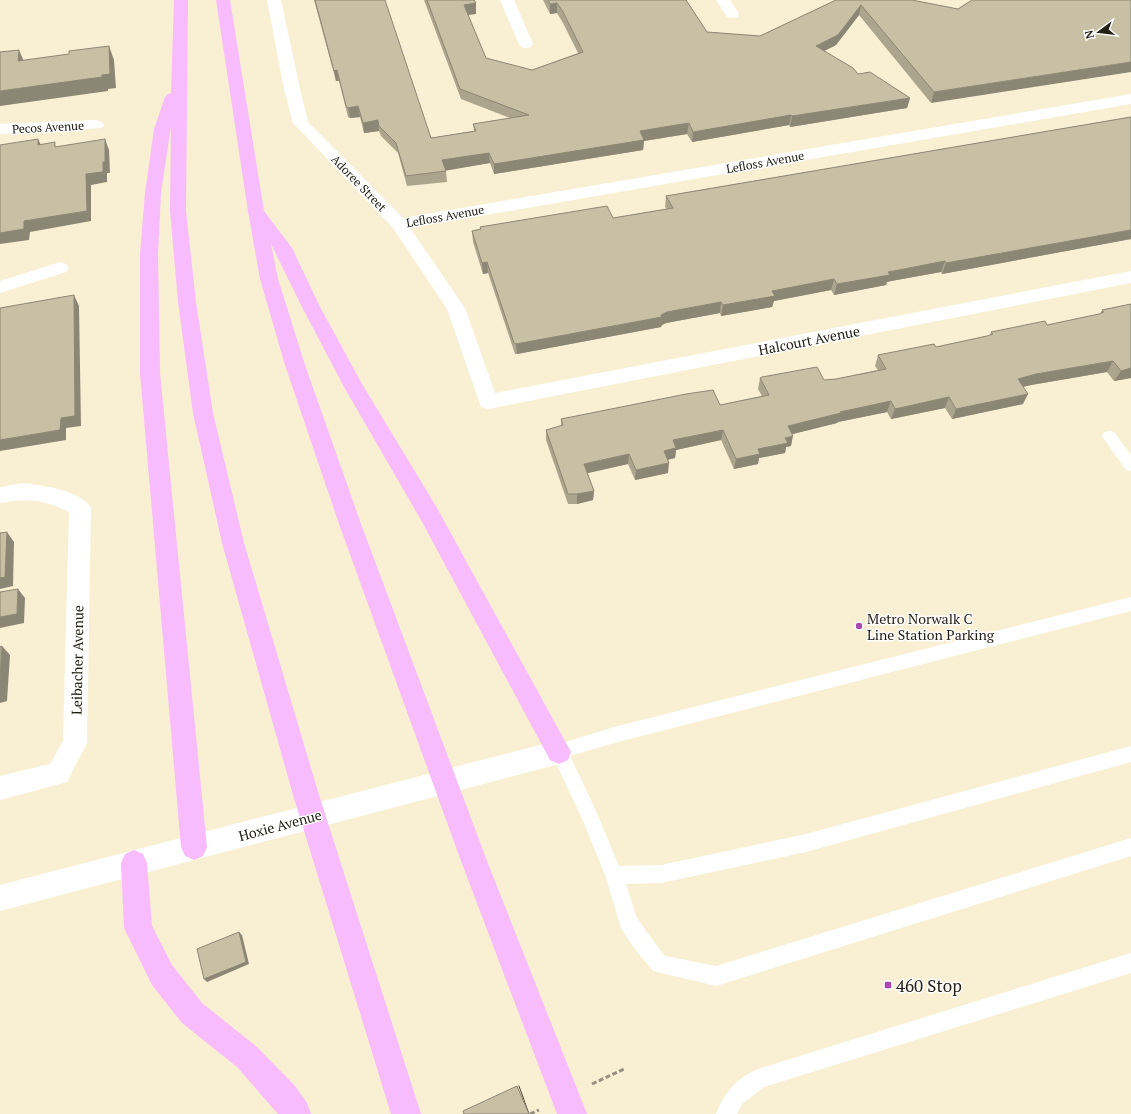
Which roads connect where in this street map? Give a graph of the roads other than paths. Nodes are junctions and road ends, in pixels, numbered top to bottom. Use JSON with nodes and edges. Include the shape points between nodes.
{"nodes":[{"id":1,"x":181,"y":0,"type":"edge"},
{"id":2,"x":222,"y":0,"type":"edge"},
{"id":3,"x":274,"y":0,"type":"edge"},
{"id":4,"x":507,"y":0,"type":"edge"},
{"id":5,"x":723,"y":0,"type":"edge"},
{"id":6,"x":732,"y":14,"type":"dead end"},
{"id":7,"x":526,"y":44,"type":"dead end"},
{"id":8,"x":179,"y":78,"type":"junction"},
{"id":9,"x":1131,"y":99,"type":"edge"},
{"id":10,"x":96,"y":125,"type":"dead end"},
{"id":11,"x":0,"y":129,"type":"edge"},
{"id":12,"x":256,"y":211,"type":"junction"},
{"id":13,"x":399,"y":224,"type":"junction"},
{"id":14,"x":60,"y":268,"type":"dead end"},
{"id":15,"x":1131,"y":277,"type":"edge"},
{"id":16,"x":0,"y":287,"type":"edge"},
{"id":17,"x":488,"y":402,"type":"joint"},
{"id":18,"x":1109,"y":436,"type":"dead end"},
{"id":19,"x":1131,"y":466,"type":"edge"},
{"id":20,"x":0,"y":495,"type":"edge"},
{"id":21,"x":1131,"y":604,"type":"edge"},
{"id":22,"x":559,"y":752,"type":"junction"},
{"id":23,"x":1131,"y":754,"type":"edge"},
{"id":24,"x":0,"y":788,"type":"edge"},
{"id":25,"x":1131,"y":847,"type":"edge"},
{"id":26,"x":194,"y":848,"type":"junction"},
{"id":27,"x":134,"y":863,"type":"junction"},
{"id":28,"x":614,"y":875,"type":"junction"},
{"id":29,"x":0,"y":898,"type":"edge"},
{"id":30,"x":1131,"y":963,"type":"edge"},
{"id":31,"x":296,"y":1114,"type":"edge"},
{"id":32,"x":406,"y":1114,"type":"edge"},
{"id":33,"x":572,"y":1114,"type":"edge"},
{"id":34,"x":726,"y":1114,"type":"edge"}],
"edges":[{"from":1,"to":8,"type":"highway"},
{"from":2,"to":12,"type":"highway"},
{"from":3,"to":13,"type":"street","name":"Adoree Street","via":[[301,123]]},
{"from":4,"to":7,"type":"street"},
{"from":5,"to":6,"type":"street"},
{"from":8,"to":26,"type":"highway","via":[[162,129],[153,193],[149,254],[150,372]]},
{"from":8,"to":32,"type":"highway","via":[[178,211],[187,302],[203,413],[233,543],[306,795]]},
{"from":9,"to":13,"type":"street","name":"Lefloss Avenue"},
{"from":10,"to":11,"type":"street","name":"Pecos Avenue"},
{"from":12,"to":22,"type":"highway","via":[[283,248],[310,307],[429,514]]},
{"from":12,"to":33,"type":"highway","via":[[274,297],[350,524],[474,861]]},
{"from":13,"to":17,"type":"street","name":"Adoree Street","via":[[456,308]]},
{"from":14,"to":16,"type":"street"},
{"from":15,"to":17,"type":"street","name":"Halcourt Avenue"},
{"from":18,"to":19,"type":"lane"},
{"from":20,"to":24,"type":"street","name":"Leibacher Avenue","via":[[24,491],[56,496],[80,508],[75,743],[58,774]]},
{"from":21,"to":22,"type":"lane","via":[[614,735]]},
{"from":22,"to":26,"type":"street","name":"Hoxie Avenue"},
{"from":22,"to":28,"type":"lane"},
{"from":23,"to":28,"type":"lane","via":[[806,843],[661,874]]},
{"from":25,"to":28,"type":"lane","via":[[716,976],[660,964],[628,921]]},
{"from":26,"to":27,"type":"street","name":"Hoxie Avenue"},
{"from":27,"to":29,"type":"street","name":"Hoxie Avenue"},
{"from":27,"to":31,"type":"highway","via":[[138,928],[162,975],[192,1013],[246,1057],[284,1097]]},
{"from":30,"to":34,"type":"lane","via":[[758,1079],[735,1097]]}]}
